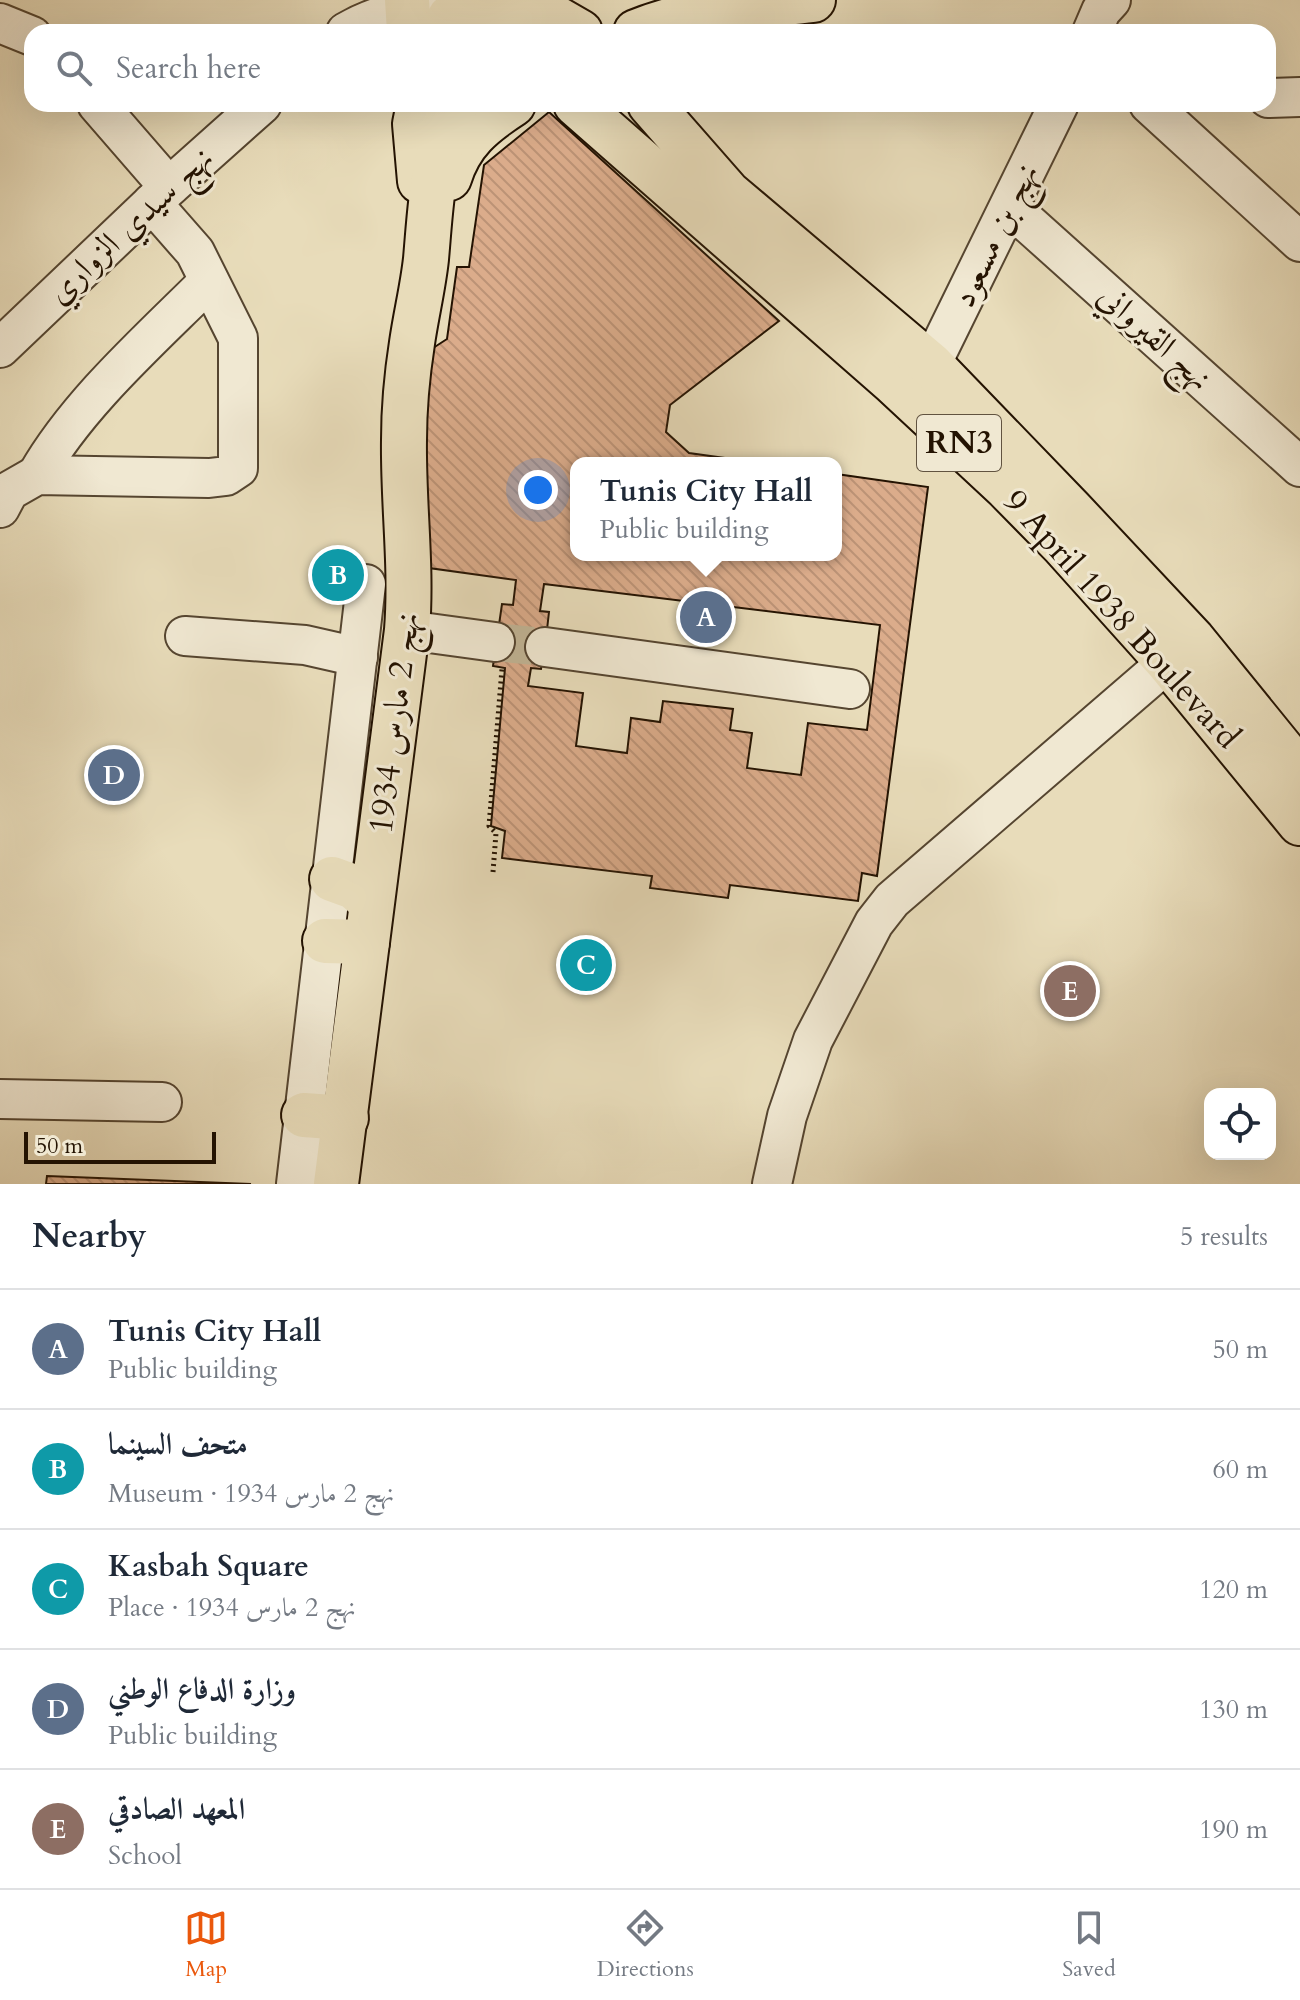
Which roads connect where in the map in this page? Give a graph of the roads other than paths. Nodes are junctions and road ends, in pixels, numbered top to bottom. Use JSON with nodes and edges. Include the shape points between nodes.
{"nodes":[{"id":1,"x":555,"y":0,"type":"edge"},
{"id":2,"x":813,"y":0,"type":"edge"},
{"id":3,"x":1111,"y":0,"type":"edge"},
{"id":4,"x":466,"y":16,"type":"edge"},
{"id":5,"x":362,"y":24,"type":"edge"},
{"id":6,"x":523,"y":24,"type":"edge"},
{"id":7,"x":580,"y":24,"type":"edge"},
{"id":8,"x":660,"y":24,"type":"edge"},
{"id":9,"x":1095,"y":24,"type":"edge"},
{"id":10,"x":1300,"y":97,"type":"edge"},
{"id":11,"x":1276,"y":98,"type":"edge"},
{"id":12,"x":103,"y":112,"type":"edge"},
{"id":13,"x":253,"y":112,"type":"edge"},
{"id":14,"x":416,"y":112,"type":"edge"},
{"id":15,"x":453,"y":112,"type":"edge"},
{"id":16,"x":500,"y":112,"type":"edge"},
{"id":17,"x":586,"y":112,"type":"edge"},
{"id":18,"x":631,"y":112,"type":"edge"},
{"id":19,"x":657,"y":112,"type":"edge"},
{"id":20,"x":1055,"y":112,"type":"edge"},
{"id":21,"x":1158,"y":112,"type":"edge"},
{"id":22,"x":728,"y":193,"type":"junction"},
{"id":23,"x":161,"y":195,"type":"junction"},
{"id":24,"x":1010,"y":207,"type":"junction"},
{"id":25,"x":1300,"y":242,"type":"edge"},
{"id":26,"x":426,"y":261,"type":"junction"},
{"id":27,"x":209,"y":281,"type":"junction"},
{"id":28,"x":869,"y":337,"type":"junction"},
{"id":29,"x":0,"y":348,"type":"edge"},
{"id":30,"x":931,"y":365,"type":"junction"},
{"id":31,"x":1300,"y":467,"type":"edge"},
{"id":32,"x":37,"y":475,"type":"junction"},
{"id":33,"x":0,"y":508,"type":"edge"},
{"id":34,"x":366,"y":584,"type":"dead end"},
{"id":35,"x":407,"y":630,"type":"junction"},
{"id":36,"x":185,"y":636,"type":"dead end"},
{"id":37,"x":494,"y":642,"type":"tunnel mouth"},
{"id":38,"x":545,"y":647,"type":"tunnel mouth"},
{"id":39,"x":1181,"y":651,"type":"junction"},
{"id":40,"x":358,"y":657,"type":"junction"},
{"id":41,"x":850,"y":689,"type":"dead end"},
{"id":42,"x":1294,"y":782,"type":"edge"},
{"id":43,"x":332,"y":879,"type":"junction"},
{"id":44,"x":354,"y":928,"type":"junction"},
{"id":45,"x":0,"y":1099,"type":"edge"},
{"id":46,"x":162,"y":1102,"type":"dead end"},
{"id":47,"x":325,"y":1116,"type":"junction"},
{"id":48,"x":296,"y":1184,"type":"edge"},
{"id":49,"x":336,"y":1184,"type":"edge"},
{"id":50,"x":772,"y":1184,"type":"edge"}],
"edges":[{"from":1,"to":7,"type":"main road"},
{"from":2,"to":8,"type":"main road"},
{"from":3,"to":9,"type":"street"},
{"from":4,"to":5,"type":"street","via":[[385,13]]},
{"from":4,"to":6,"type":"main road"},
{"from":10,"to":11,"type":"street"},
{"from":12,"to":23,"type":"street"},
{"from":13,"to":23,"type":"street","name":"نهج سيدي الزواري"},
{"from":14,"to":26,"type":"main road","name":"نهج 2 مارس 1934"},
{"from":15,"to":26,"type":"main road","name":"نهج 2 مارس 1934","via":[[434,170]]},
{"from":16,"to":26,"type":"main road","via":[[461,149]]},
{"from":17,"to":28,"type":"main road","name":"9 April 1938 Boulevard","number":"RN3"},
{"from":18,"to":22,"type":"main road"},
{"from":19,"to":22,"type":"main road","name":"9 April 1938 Boulevard","number":"RN3"},
{"from":20,"to":24,"type":"street","name":"نهج بن مسعود"},
{"from":21,"to":25,"type":"street"},
{"from":22,"to":28,"type":"main road","name":"9 April 1938 Boulevard","number":"RN3"},
{"from":23,"to":27,"type":"street"},
{"from":23,"to":29,"type":"street","name":"نهج سيدي الزواري"},
{"from":24,"to":30,"type":"street","name":"نهج بن مسعود"},
{"from":24,"to":31,"type":"street","name":"نهج القيرواني"},
{"from":26,"to":35,"type":"main road","name":"نهج 2 مارس 1934","via":[[403,438],[410,572]]},
{"from":27,"to":32,"type":"street","via":[[57,440]]},
{"from":27,"to":32,"type":"street","via":[[238,338],[238,468],[209,478]]},
{"from":28,"to":30,"type":"main road","name":"9 April 1938 Boulevard","number":"RN3"},
{"from":28,"to":39,"type":"main road","name":"9 April 1938 Boulevard","number":"RN3","via":[[1063,545]]},
{"from":30,"to":39,"type":"main road","name":"9 April 1938 Boulevard","number":"RN3","via":[[1071,510]]},
{"from":32,"to":33,"type":"street","via":[[9,491]]},
{"from":34,"to":40,"type":"street"},
{"from":35,"to":37,"type":"street"},
{"from":35,"to":44,"type":"main road","name":"نهج 2 مارس 1934"},
{"from":36,"to":40,"type":"street","via":[[305,645]]},
{"from":38,"to":41,"type":"street"},
{"from":39,"to":42,"type":"main road","name":"9 April 1938 Boulevard","number":"RN3"},
{"from":39,"to":50,"type":"street","via":[[892,900],[874,923],[813,1040],[787,1116]]},
{"from":40,"to":43,"type":"street"},
{"from":43,"to":44,"type":"street"},
{"from":43,"to":44,"type":"main road","via":[[354,887]]},
{"from":44,"to":47,"type":"main road","name":"نهج 2 مارس 1934"},
{"from":45,"to":46,"type":"street"},
{"from":47,"to":48,"type":"street"},
{"from":47,"to":49,"type":"main road","name":"نهج 2 مارس 1934"}]}
